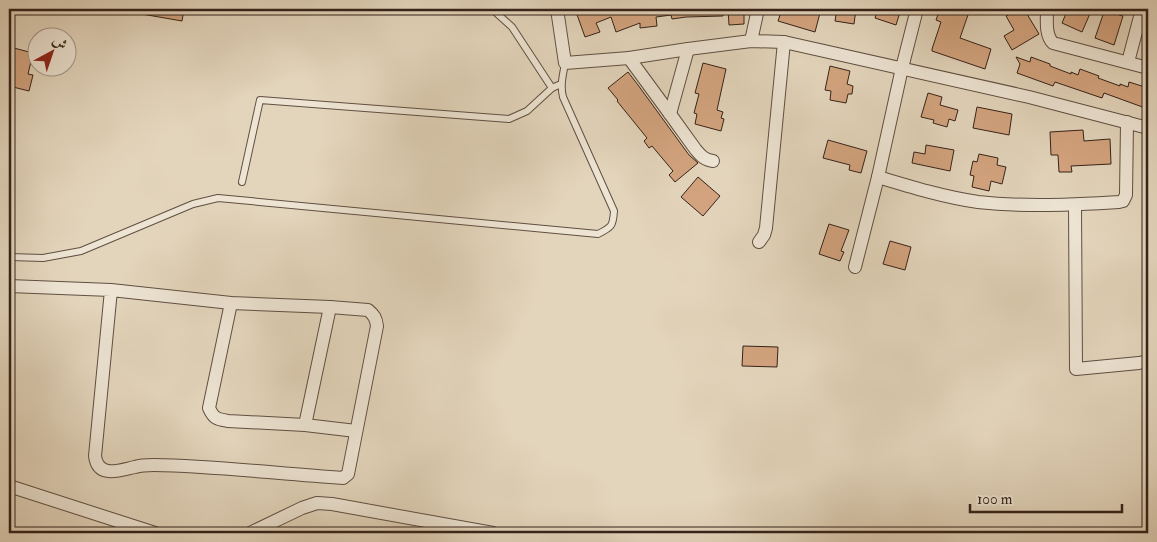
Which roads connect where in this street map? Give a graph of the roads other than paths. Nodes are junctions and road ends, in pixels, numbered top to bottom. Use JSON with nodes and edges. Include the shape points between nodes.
{"nodes":[{"id":1,"x":492,"y":9,"type":"edge"},
{"id":2,"x":557,"y":9,"type":"edge"},
{"id":3,"x":758,"y":9,"type":"edge"},
{"id":4,"x":917,"y":9,"type":"edge"},
{"id":5,"x":1047,"y":9,"type":"edge"},
{"id":6,"x":1142,"y":9,"type":"edge"},
{"id":7,"x":751,"y":41,"type":"junction"},
{"id":8,"x":784,"y":42,"type":"junction"},
{"id":9,"x":688,"y":49,"type":"junction"},
{"id":10,"x":629,"y":58,"type":"junction"},
{"id":11,"x":1128,"y":62,"type":"junction"},
{"id":12,"x":564,"y":64,"type":"junction"},
{"id":13,"x":902,"y":68,"type":"junction"},
{"id":14,"x":1148,"y":68,"type":"edge"},
{"id":15,"x":561,"y":84,"type":"junction"},
{"id":16,"x":552,"y":88,"type":"junction"},
{"id":17,"x":670,"y":114,"type":"junction"},
{"id":18,"x":1127,"y":122,"type":"junction"},
{"id":19,"x":1148,"y":128,"type":"edge"},
{"id":20,"x":713,"y":161,"type":"dead end"},
{"id":21,"x":878,"y":177,"type":"junction"},
{"id":22,"x":242,"y":182,"type":"dead end"},
{"id":23,"x":1075,"y":204,"type":"junction"},
{"id":24,"x":759,"y":242,"type":"dead end"},
{"id":25,"x":9,"y":257,"type":"edge"},
{"id":26,"x":856,"y":266,"type":"dead end"},
{"id":27,"x":9,"y":286,"type":"edge"},
{"id":28,"x":111,"y":290,"type":"junction"},
{"id":29,"x":231,"y":303,"type":"junction"},
{"id":30,"x":330,"y":307,"type":"junction"},
{"id":31,"x":1144,"y":362,"type":"edge"},
{"id":32,"x":305,"y":425,"type":"junction"},
{"id":33,"x":356,"y":431,"type":"junction"},
{"id":34,"x":9,"y":486,"type":"edge"},
{"id":35,"x":118,"y":527,"type":"edge"},
{"id":36,"x":466,"y":531,"type":"edge"},
{"id":37,"x":155,"y":533,"type":"edge"},
{"id":38,"x":250,"y":533,"type":"edge"},
{"id":39,"x":493,"y":533,"type":"edge"}],
"edges":[{"from":1,"to":16,"type":"lane","via":[[512,27]]},
{"from":2,"to":12,"type":"street"},
{"from":3,"to":7,"type":"street"},
{"from":4,"to":13,"type":"street"},
{"from":5,"to":11,"type":"street","via":[[1048,35],[1053,43]]},
{"from":6,"to":11,"type":"street"},
{"from":7,"to":8,"type":"street"},
{"from":7,"to":9,"type":"street"},
{"from":8,"to":13,"type":"street"},
{"from":8,"to":24,"type":"street","via":[[766,228]]},
{"from":9,"to":10,"type":"street"},
{"from":9,"to":17,"type":"street"},
{"from":10,"to":12,"type":"street"},
{"from":10,"to":17,"type":"street"},
{"from":11,"to":14,"type":"street"},
{"from":12,"to":15,"type":"lane"},
{"from":13,"to":18,"type":"street"},
{"from":13,"to":21,"type":"street"},
{"from":15,"to":16,"type":"lane"},
{"from":15,"to":25,"type":"lane","via":[[562,97],[614,211],[609,229],[598,234],[218,198],[193,204],[81,251],[43,258]]},
{"from":16,"to":22,"type":"lane","via":[[527,111],[509,119],[260,100]]},
{"from":17,"to":20,"type":"street","via":[[700,156]]},
{"from":18,"to":19,"type":"street"},
{"from":18,"to":23,"type":"street","via":[[1125,199]]},
{"from":21,"to":23,"type":"street","via":[[939,195],[978,202]]},
{"from":21,"to":26,"type":"street"},
{"from":23,"to":31,"type":"street","via":[[1076,369]]},
{"from":27,"to":28,"type":"street"},
{"from":28,"to":29,"type":"street"},
{"from":28,"to":33,"type":"street","via":[[95,456],[96,463],[104,471],[168,465],[343,478],[348,474]]},
{"from":29,"to":30,"type":"street"},
{"from":29,"to":32,"type":"street","via":[[209,408],[213,415],[228,421]]},
{"from":30,"to":32,"type":"street"},
{"from":30,"to":33,"type":"street","via":[[368,310],[376,320]]},
{"from":32,"to":33,"type":"street"},
{"from":34,"to":35,"type":"street"},
{"from":35,"to":37,"type":"street"},
{"from":36,"to":38,"type":"street","via":[[332,504],[317,504]]},
{"from":36,"to":39,"type":"street"}]}
